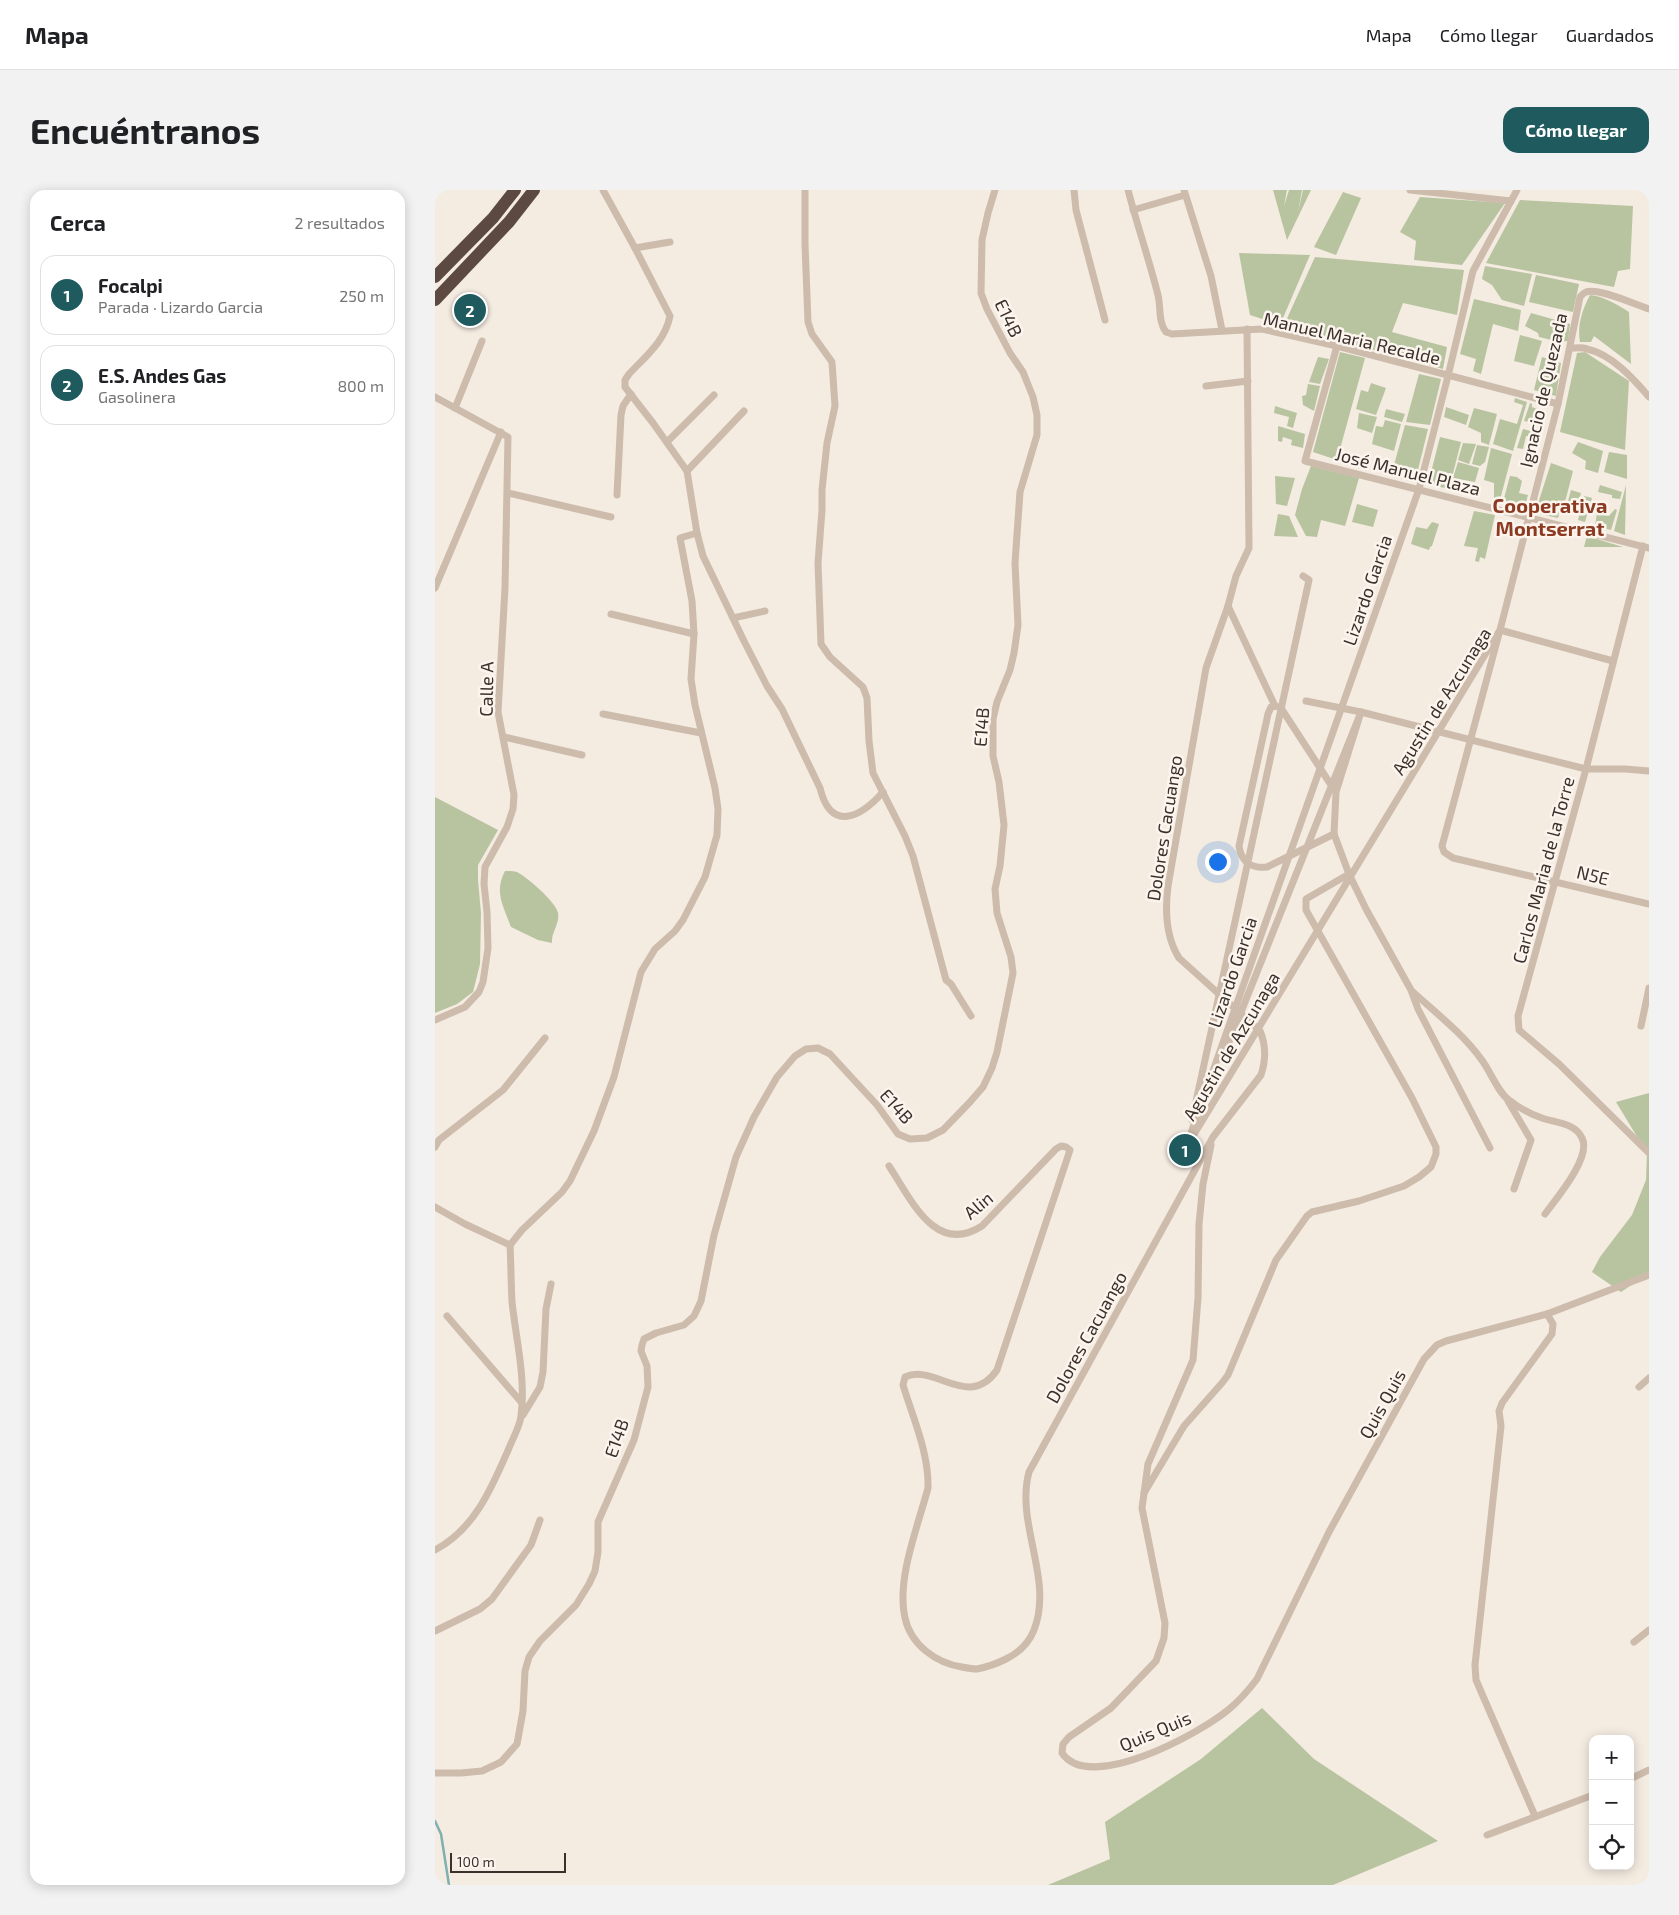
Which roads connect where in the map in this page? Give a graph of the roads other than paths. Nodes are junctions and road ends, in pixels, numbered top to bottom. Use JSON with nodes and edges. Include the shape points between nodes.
{"nodes":[{"id":1,"x":515,"y":190,"type":"edge"},
{"id":2,"x":534,"y":190,"type":"edge"},
{"id":3,"x":603,"y":190,"type":"edge"},
{"id":4,"x":805,"y":190,"type":"edge"},
{"id":5,"x":995,"y":190,"type":"edge"},
{"id":6,"x":1074,"y":190,"type":"edge"},
{"id":7,"x":1128,"y":190,"type":"edge"},
{"id":8,"x":1410,"y":190,"type":"edge"},
{"id":9,"x":1517,"y":190,"type":"edge"},
{"id":10,"x":1185,"y":192,"type":"edge"},
{"id":11,"x":1511,"y":201,"type":"junction"},
{"id":12,"x":1133,"y":210,"type":"junction"},
{"id":13,"x":670,"y":242,"type":"dead end"},
{"id":14,"x":635,"y":248,"type":"junction"},
{"id":15,"x":435,"y":278,"type":"edge"},
{"id":16,"x":435,"y":300,"type":"edge"},
{"id":17,"x":1649,"y":309,"type":"edge"},
{"id":18,"x":1105,"y":320,"type":"dead end"},
{"id":19,"x":1247,"y":329,"type":"junction"},
{"id":20,"x":1222,"y":330,"type":"junction"},
{"id":21,"x":482,"y":341,"type":"dead end"},
{"id":22,"x":1337,"y":346,"type":"junction"},
{"id":23,"x":1571,"y":348,"type":"junction"},
{"id":24,"x":1449,"y":376,"type":"junction"},
{"id":25,"x":1248,"y":382,"type":"junction"},
{"id":26,"x":1206,"y":386,"type":"dead end"},
{"id":27,"x":631,"y":394,"type":"junction"},
{"id":28,"x":713,"y":395,"type":"dead end"},
{"id":29,"x":435,"y":397,"type":"edge"},
{"id":30,"x":1649,"y":397,"type":"edge"},
{"id":31,"x":1558,"y":404,"type":"junction"},
{"id":32,"x":455,"y":408,"type":"junction"},
{"id":33,"x":744,"y":411,"type":"dead end"},
{"id":34,"x":501,"y":432,"type":"junction"},
{"id":35,"x":667,"y":442,"type":"junction"},
{"id":36,"x":687,"y":471,"type":"junction"},
{"id":37,"x":1419,"y":489,"type":"junction"},
{"id":38,"x":508,"y":493,"type":"junction"},
{"id":39,"x":617,"y":495,"type":"dead end"},
{"id":40,"x":1528,"y":516,"type":"junction"},
{"id":41,"x":611,"y":517,"type":"dead end"},
{"id":42,"x":697,"y":533,"type":"junction"},
{"id":43,"x":1646,"y":547,"type":"edge"},
{"id":44,"x":1303,"y":576,"type":"dead end"},
{"id":45,"x":435,"y":588,"type":"edge"},
{"id":46,"x":1228,"y":606,"type":"junction"},
{"id":47,"x":765,"y":611,"type":"dead end"},
{"id":48,"x":611,"y":614,"type":"dead end"},
{"id":49,"x":733,"y":618,"type":"junction"},
{"id":50,"x":1501,"y":630,"type":"junction"},
{"id":51,"x":694,"y":634,"type":"junction"},
{"id":52,"x":1613,"y":661,"type":"junction"},
{"id":53,"x":1306,"y":700,"type":"dead end"},
{"id":54,"x":1278,"y":707,"type":"junction"},
{"id":55,"x":1341,"y":708,"type":"junction"},
{"id":56,"x":1361,"y":712,"type":"junction"},
{"id":57,"x":603,"y":714,"type":"dead end"},
{"id":58,"x":1439,"y":732,"type":"junction"},
{"id":59,"x":701,"y":733,"type":"junction"},
{"id":60,"x":504,"y":738,"type":"junction"},
{"id":61,"x":1472,"y":740,"type":"junction"},
{"id":62,"x":582,"y":755,"type":"dead end"},
{"id":63,"x":1320,"y":768,"type":"junction"},
{"id":64,"x":1586,"y":769,"type":"junction"},
{"id":65,"x":1649,"y":771,"type":"edge"},
{"id":66,"x":1333,"y":788,"type":"junction"},
{"id":67,"x":883,"y":792,"type":"junction"},
{"id":68,"x":1334,"y":834,"type":"junction"},
{"id":69,"x":1306,"y":847,"type":"junction"},
{"id":70,"x":1444,"y":852,"type":"joint"},
{"id":71,"x":1289,"y":856,"type":"junction"},
{"id":72,"x":1247,"y":863,"type":"junction"},
{"id":73,"x":1350,"y":875,"type":"junction"},
{"id":74,"x":1556,"y":881,"type":"junction"},
{"id":75,"x":1649,"y":904,"type":"edge"},
{"id":76,"x":1318,"y":931,"type":"junction"},
{"id":77,"x":1649,"y":988,"type":"edge"},
{"id":78,"x":1411,"y":990,"type":"junction"},
{"id":79,"x":1219,"y":994,"type":"junction"},
{"id":80,"x":1238,"y":1011,"type":"junction"},
{"id":81,"x":971,"y":1016,"type":"dead end"},
{"id":82,"x":435,"y":1020,"type":"edge"},
{"id":83,"x":1641,"y":1026,"type":"dead end"},
{"id":84,"x":1258,"y":1030,"type":"junction"},
{"id":85,"x":545,"y":1038,"type":"dead end"},
{"id":86,"x":1506,"y":1099,"type":"junction"},
{"id":87,"x":1213,"y":1137,"type":"junction"},
{"id":88,"x":435,"y":1147,"type":"edge"},
{"id":89,"x":1066,"y":1147,"type":"joint"},
{"id":90,"x":1490,"y":1148,"type":"dead end"},
{"id":91,"x":1185,"y":1150,"type":"junction"},
{"id":92,"x":1649,"y":1153,"type":"edge"},
{"id":93,"x":889,"y":1166,"type":"dead end"},
{"id":94,"x":1514,"y":1189,"type":"dead end"},
{"id":95,"x":435,"y":1207,"type":"edge"},
{"id":96,"x":1545,"y":1214,"type":"dead end"},
{"id":97,"x":510,"y":1245,"type":"junction"},
{"id":98,"x":1649,"y":1275,"type":"edge"},
{"id":99,"x":551,"y":1284,"type":"dead end"},
{"id":100,"x":1547,"y":1314,"type":"junction"},
{"id":101,"x":447,"y":1316,"type":"dead end"},
{"id":102,"x":1649,"y":1378,"type":"edge"},
{"id":103,"x":1639,"y":1387,"type":"dead end"},
{"id":104,"x":522,"y":1403,"type":"junction"},
{"id":105,"x":521,"y":1418,"type":"junction"},
{"id":106,"x":1142,"y":1495,"type":"junction"},
{"id":107,"x":540,"y":1520,"type":"dead end"},
{"id":108,"x":435,"y":1550,"type":"edge"},
{"id":109,"x":1649,"y":1630,"type":"edge"},
{"id":110,"x":435,"y":1631,"type":"edge"},
{"id":111,"x":1634,"y":1642,"type":"dead end"},
{"id":112,"x":1649,"y":1770,"type":"edge"},
{"id":113,"x":435,"y":1773,"type":"edge"},
{"id":114,"x":1634,"y":1777,"type":"edge"},
{"id":115,"x":1589,"y":1796,"type":"edge"},
{"id":116,"x":1535,"y":1816,"type":"junction"},
{"id":117,"x":1487,"y":1835,"type":"dead end"}],
"edges":[{"from":1,"to":15,"type":"highway","via":[[493,218]]},
{"from":2,"to":16,"type":"highway","via":[[509,222]]},
{"from":3,"to":14,"type":"street"},
{"from":4,"to":67,"type":"street","via":[[808,322],[812,334],[832,362],[835,406],[821,490],[818,563],[821,644],[865,693],[873,773]]},
{"from":5,"to":113,"type":"street","name":"E14B","via":[[982,240],[981,293],[1010,353],[1023,372],[1037,415],[1037,435],[1020,492],[1015,563],[1018,625],[1014,654],[993,719],[993,756],[1004,826],[995,889],[997,913],[1013,973],[997,1052],[983,1087],[971,1102],[943,1130],[927,1138],[909,1139],[898,1134],[877,1105],[830,1054],[818,1048],[805,1049],[795,1056],[777,1077],[753,1117],[736,1157],[701,1301],[694,1316],[684,1325],[644,1339],[641,1351],[647,1366],[648,1387],[634,1440],[598,1522],[595,1571],[576,1605],[540,1641],[529,1657],[517,1744],[501,1762],[482,1771]]},
{"from":6,"to":18,"type":"street","via":[[1076,210]]},
{"from":7,"to":12,"type":"street","name":"Manuel Maria Recalde"},
{"from":8,"to":11,"type":"street"},
{"from":9,"to":11,"type":"street","name":"Lizardo Garcia"},
{"from":10,"to":12,"type":"street"},
{"from":10,"to":20,"type":"street","via":[[1211,276]]},
{"from":11,"to":24,"type":"street","name":"Lizardo Garcia","via":[[1473,271]]},
{"from":12,"to":20,"type":"street","name":"Manuel Maria Recalde","via":[[1152,268],[1161,305],[1162,328],[1172,334]]},
{"from":13,"to":14,"type":"street"},
{"from":14,"to":27,"type":"street","via":[[670,316],[661,341],[625,380],[625,387]]},
{"from":17,"to":23,"type":"street","name":"Ignacio de Quezada","via":[[1602,292],[1584,292],[1580,297]]},
{"from":19,"to":20,"type":"street","name":"Manuel Maria Recalde"},
{"from":19,"to":22,"type":"street","name":"Manuel Maria Recalde","via":[[1262,329]]},
{"from":19,"to":25,"type":"street","name":"Dolores Cacuango"},
{"from":21,"to":32,"type":"street"},
{"from":22,"to":24,"type":"street","name":"Manuel Maria Recalde"},
{"from":22,"to":37,"type":"street","name":"José Manuel Plaza","via":[[1305,462]]},
{"from":23,"to":30,"type":"street","via":[[1597,352],[1635,380]]},
{"from":23,"to":31,"type":"street","name":"Ignacio de Quezada"},
{"from":24,"to":31,"type":"street","name":"Manuel Maria Recalde"},
{"from":24,"to":37,"type":"street","name":"Lizardo Garcia"},
{"from":25,"to":26,"type":"street"},
{"from":25,"to":46,"type":"street","name":"Dolores Cacuango","via":[[1249,548],[1236,576]]},
{"from":27,"to":35,"type":"street"},
{"from":27,"to":39,"type":"street","via":[[621,415]]},
{"from":28,"to":35,"type":"street"},
{"from":29,"to":32,"type":"street"},
{"from":31,"to":40,"type":"street","name":"Ignacio de Quezada"},
{"from":32,"to":34,"type":"street"},
{"from":33,"to":36,"type":"street"},
{"from":34,"to":38,"type":"street","name":"Calle A","via":[[509,442]]},
{"from":34,"to":45,"type":"street"},
{"from":35,"to":36,"type":"street"},
{"from":36,"to":42,"type":"street"},
{"from":37,"to":40,"type":"street","name":"José Manuel Plaza"},
{"from":37,"to":55,"type":"street","name":"Lizardo Garcia"},
{"from":38,"to":41,"type":"street"},
{"from":38,"to":60,"type":"street","name":"Calle A","via":[[498,712]]},
{"from":40,"to":43,"type":"street","name":"José Manuel Plaza"},
{"from":40,"to":50,"type":"street","name":"Ignacio de Quezada"},
{"from":42,"to":49,"type":"street","via":[[703,556]]},
{"from":42,"to":51,"type":"street","via":[[680,538],[692,601]]},
{"from":43,"to":52,"type":"street","name":"Carlos Maria de la Torre"},
{"from":44,"to":54,"type":"street","name":"Agustin de Azcunaga","via":[[1309,580]]},
{"from":46,"to":54,"type":"street"},
{"from":46,"to":79,"type":"street","name":"Dolores Cacuango","via":[[1206,668],[1166,902],[1166,922],[1175,953]]},
{"from":47,"to":49,"type":"street"},
{"from":48,"to":51,"type":"street"},
{"from":49,"to":67,"type":"street","via":[[782,709],[820,788],[823,801],[832,813],[843,817],[855,816],[871,806]]},
{"from":50,"to":52,"type":"street","name":"Agustin de Azcunaga"},
{"from":50,"to":58,"type":"street","name":"Agustin de Azcunaga"},
{"from":50,"to":61,"type":"street","name":"Ignacio de Quezada"},
{"from":51,"to":59,"type":"street","via":[[691,680]]},
{"from":52,"to":64,"type":"street","name":"Carlos Maria de la Torre"},
{"from":53,"to":55,"type":"street"},
{"from":54,"to":63,"type":"street"},
{"from":54,"to":72,"type":"street","name":"Agustin de Azcunaga"},
{"from":54,"to":72,"type":"street","via":[[1271,707],[1268,714],[1239,846]]},
{"from":55,"to":56,"type":"street"},
{"from":55,"to":63,"type":"street","name":"Lizardo Garcia"},
{"from":56,"to":58,"type":"street"},
{"from":56,"to":66,"type":"street","name":"Lizardo Garcia"},
{"from":57,"to":59,"type":"street"},
{"from":58,"to":61,"type":"street"},
{"from":58,"to":73,"type":"street","name":"Agustin de Azcunaga"},
{"from":59,"to":97,"type":"street","via":[[718,809],[717,835],[705,877],[683,920],[655,949],[641,972],[614,1077],[594,1131],[570,1181]]},
{"from":60,"to":62,"type":"street"},
{"from":60,"to":82,"type":"street","name":"Calle A","via":[[514,795],[513,809],[485,867],[487,948],[483,982],[479,992],[465,1007]]},
{"from":61,"to":64,"type":"street"},
{"from":61,"to":70,"type":"street","name":"Ignacio de Quezada","via":[[1442,846]]},
{"from":63,"to":66,"type":"street"},
{"from":63,"to":71,"type":"street","name":"Lizardo Garcia"},
{"from":64,"to":65,"type":"street"},
{"from":64,"to":74,"type":"street","name":"Carlos Maria de la Torre"},
{"from":66,"to":68,"type":"street","name":"Lizardo Garcia"},
{"from":66,"to":69,"type":"street","name":"Lizardo Garcia"},
{"from":67,"to":81,"type":"street","via":[[913,856],[946,980]]},
{"from":68,"to":69,"type":"street"},
{"from":68,"to":73,"type":"street","name":"Lizardo Garcia"},
{"from":69,"to":71,"type":"street"},
{"from":69,"to":80,"type":"street","name":"Lizardo Garcia"},
{"from":70,"to":74,"type":"street","name":"N5E","via":[[1453,858]]},
{"from":71,"to":72,"type":"street","via":[[1267,867]]},
{"from":71,"to":80,"type":"street","name":"Lizardo Garcia"},
{"from":72,"to":79,"type":"street","name":"Agustin de Azcunaga"},
{"from":73,"to":76,"type":"street","name":"Agustin de Azcunaga"},
{"from":73,"to":76,"type":"street","via":[[1306,898],[1306,910]]},
{"from":73,"to":78,"type":"street","name":"Lizardo Garcia"},
{"from":74,"to":75,"type":"street","name":"N5E"},
{"from":74,"to":92,"type":"street","name":"Carlos Maria de la Torre","via":[[1518,1016],[1519,1030],[1559,1064]]},
{"from":76,"to":84,"type":"street","name":"Agustin de Azcunaga"},
{"from":76,"to":106,"type":"street","via":[[1412,1098],[1436,1147],[1435,1161],[1404,1186],[1307,1216],[1276,1260],[1228,1375],[1184,1426]]},
{"from":77,"to":83,"type":"street"},
{"from":78,"to":86,"type":"street","via":[[1481,1058]]},
{"from":78,"to":90,"type":"street","name":"Lizardo Garcia"},
{"from":79,"to":80,"type":"street","name":"Dolores Cacuango"},
{"from":79,"to":91,"type":"street","name":"Agustin de Azcunaga"},
{"from":80,"to":84,"type":"street","name":"Dolores Cacuango"},
{"from":80,"to":91,"type":"street","name":"Lizardo Garcia"},
{"from":84,"to":87,"type":"street","name":"Dolores Cacuango","via":[[1265,1051],[1261,1074]]},
{"from":84,"to":91,"type":"street","name":"Agustin de Azcunaga"},
{"from":85,"to":88,"type":"street","via":[[503,1090],[439,1140]]},
{"from":86,"to":94,"type":"street","via":[[1531,1140]]},
{"from":86,"to":96,"type":"street","via":[[1542,1118],[1567,1125],[1583,1138],[1584,1150],[1571,1179]]},
{"from":87,"to":89,"type":"street","name":"Dolores Cacuango","via":[[1029,1472],[1025,1497],[1040,1590],[1040,1609],[1026,1645],[993,1665],[975,1669],[947,1665],[928,1654],[905,1620],[904,1578],[928,1488],[928,1475],[923,1447],[903,1385],[905,1377],[916,1374],[975,1387],[983,1385],[997,1370],[1070,1155]]},
{"from":87,"to":106,"type":"street","name":"Quis Quis","via":[[1199,1224],[1193,1360],[1148,1464]]},
{"from":89,"to":93,"type":"street","name":"Alin","via":[[1056,1149],[982,1226],[955,1236],[941,1232],[924,1219]]},
{"from":95,"to":97,"type":"street"},
{"from":97,"to":104,"type":"street"},
{"from":98,"to":100,"type":"street","name":"Quis Quis"},
{"from":99,"to":105,"type":"street","via":[[546,1309],[543,1372],[539,1387]]},
{"from":100,"to":106,"type":"street","name":"Quis Quis","via":[[1446,1341],[1429,1352],[1329,1532],[1257,1679],[1237,1702],[1187,1737],[1138,1758],[1108,1766],[1075,1764],[1062,1753],[1063,1744],[1111,1708],[1156,1661],[1164,1638],[1165,1623],[1141,1508]]},
{"from":100,"to":116,"type":"street","via":[[1553,1324],[1552,1334],[1499,1411],[1501,1426],[1475,1660],[1476,1680]]},
{"from":101,"to":104,"type":"street"},
{"from":102,"to":103,"type":"street"},
{"from":104,"to":105,"type":"street"},
{"from":105,"to":108,"type":"street","via":[[492,1487],[475,1516],[449,1543]]},
{"from":107,"to":110,"type":"street","via":[[531,1546],[492,1599],[480,1609]]},
{"from":109,"to":111,"type":"street"},
{"from":112,"to":114,"type":"street"},
{"from":115,"to":116,"type":"street"},
{"from":116,"to":117,"type":"street"}]}
